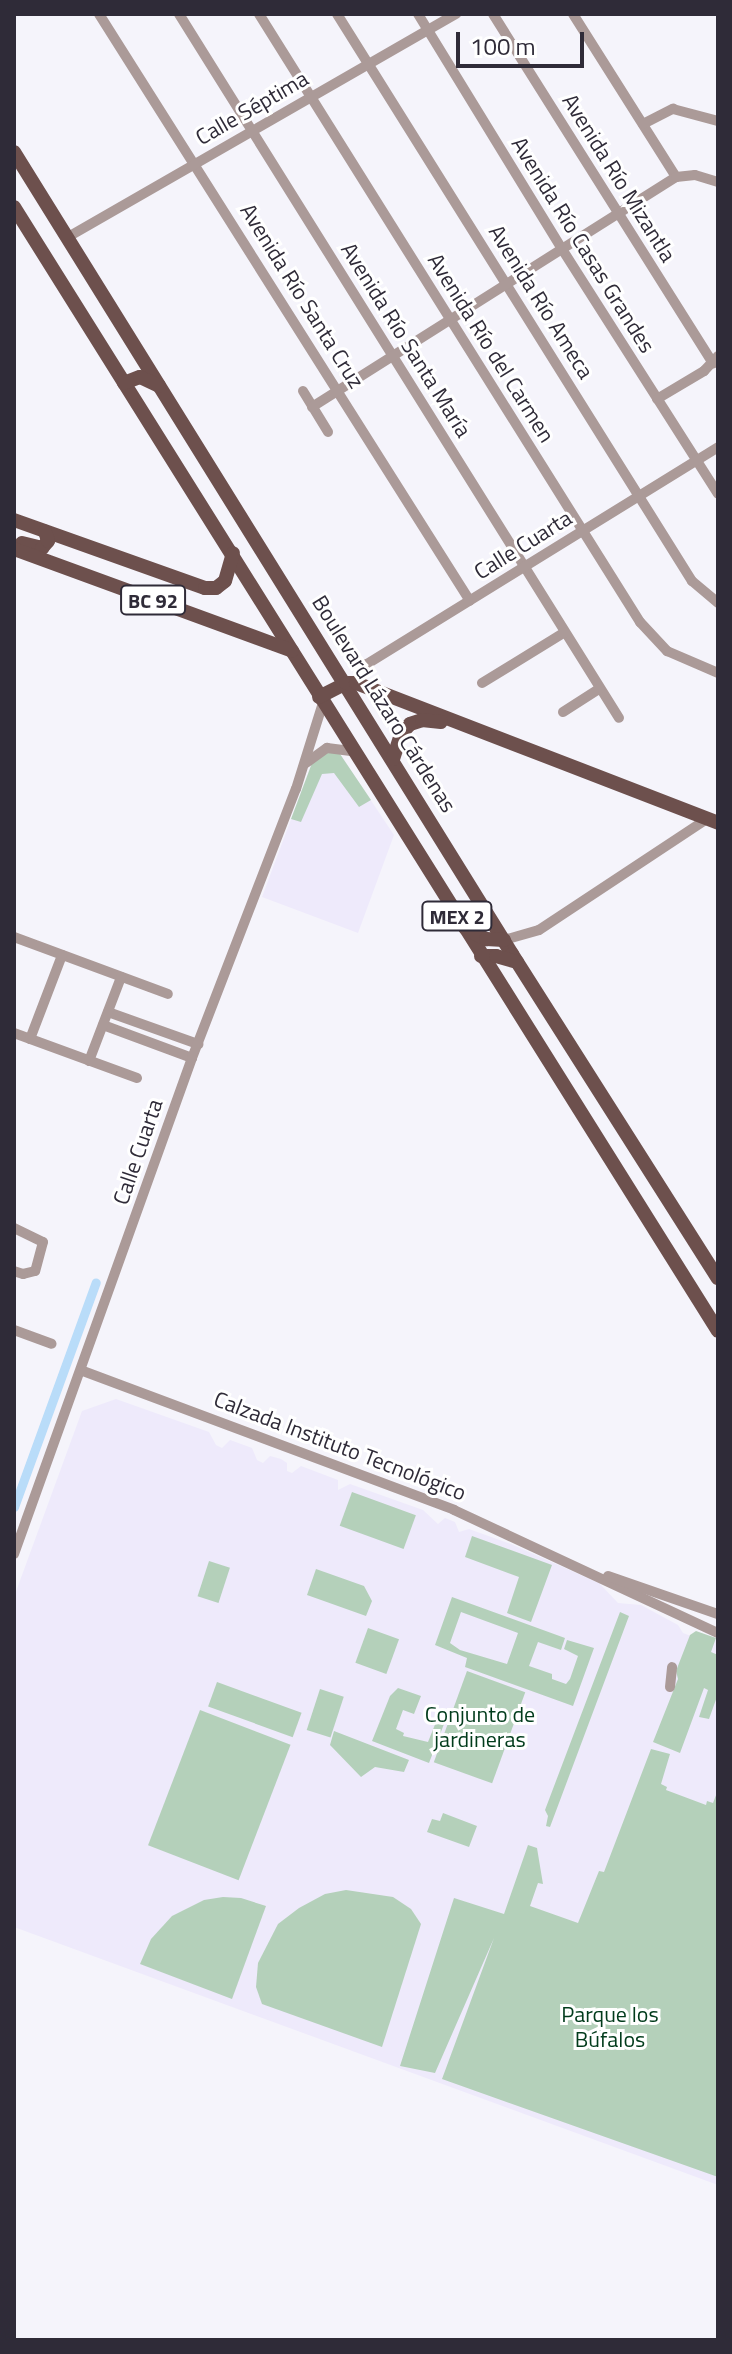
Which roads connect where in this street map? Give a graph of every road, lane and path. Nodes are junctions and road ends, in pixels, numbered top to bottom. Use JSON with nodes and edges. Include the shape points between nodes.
{"nodes":[{"id":1,"x":99,"y":14,"type":"edge"},
{"id":2,"x":179,"y":14,"type":"edge"},
{"id":3,"x":259,"y":14,"type":"edge"},
{"id":4,"x":337,"y":14,"type":"edge"},
{"id":5,"x":418,"y":14,"type":"edge"},
{"id":6,"x":456,"y":14,"type":"edge"},
{"id":7,"x":493,"y":14,"type":"edge"},
{"id":8,"x":573,"y":14,"type":"edge"},
{"id":9,"x":427,"y":32,"type":"junction"},
{"id":10,"x":369,"y":65,"type":"junction"},
{"id":11,"x":311,"y":97,"type":"junction"},
{"id":12,"x":718,"y":121,"type":"edge"},
{"id":13,"x":643,"y":124,"type":"junction"},
{"id":14,"x":250,"y":132,"type":"junction"},
{"id":15,"x":14,"y":152,"type":"edge"},
{"id":16,"x":193,"y":164,"type":"junction"},
{"id":17,"x":676,"y":177,"type":"junction"},
{"id":18,"x":718,"y":182,"type":"edge"},
{"id":19,"x":14,"y":207,"type":"edge"},
{"id":20,"x":618,"y":214,"type":"junction"},
{"id":21,"x":68,"y":237,"type":"junction"},
{"id":22,"x":562,"y":249,"type":"junction"},
{"id":23,"x":507,"y":284,"type":"junction"},
{"id":24,"x":450,"y":320,"type":"junction"},
{"id":25,"x":393,"y":356,"type":"junction"},
{"id":26,"x":715,"y":359,"type":"edge"},
{"id":27,"x":124,"y":383,"type":"junction"},
{"id":28,"x":163,"y":388,"type":"junction"},
{"id":29,"x":303,"y":391,"type":"dead end"},
{"id":30,"x":336,"y":392,"type":"junction"},
{"id":31,"x":657,"y":399,"type":"junction"},
{"id":32,"x":312,"y":407,"type":"junction"},
{"id":33,"x":328,"y":432,"type":"dead end"},
{"id":34,"x":718,"y":447,"type":"edge"},
{"id":35,"x":696,"y":460,"type":"junction"},
{"id":36,"x":718,"y":494,"type":"edge"},
{"id":37,"x":638,"y":495,"type":"junction"},
{"id":38,"x":14,"y":520,"type":"edge"},
{"id":39,"x":45,"y":531,"type":"junction"},
{"id":40,"x":583,"y":531,"type":"junction"},
{"id":41,"x":14,"y":540,"type":"edge"},
{"id":42,"x":14,"y":549,"type":"edge"},
{"id":43,"x":233,"y":553,"type":"junction"},
{"id":44,"x":526,"y":566,"type":"junction"},
{"id":45,"x":470,"y":601,"type":"junction"},
{"id":46,"x":718,"y":603,"type":"edge"},
{"id":47,"x":565,"y":632,"type":"junction"},
{"id":48,"x":292,"y":651,"type":"junction"},
{"id":49,"x":718,"y":673,"type":"edge"},
{"id":50,"x":351,"y":683,"type":"junction"},
{"id":51,"x":482,"y":683,"type":"dead end"},
{"id":52,"x":599,"y":689,"type":"junction"},
{"id":53,"x":321,"y":700,"type":"junction"},
{"id":54,"x":563,"y":712,"type":"dead end"},
{"id":55,"x":619,"y":718,"type":"dead end"},
{"id":56,"x":466,"y":726,"type":"junction"},
{"id":57,"x":353,"y":751,"type":"junction"},
{"id":58,"x":393,"y":759,"type":"junction"},
{"id":59,"x":304,"y":764,"type":"junction"},
{"id":60,"x":712,"y":821,"type":"edge"},
{"id":61,"x":464,"y":928,"type":"junction"},
{"id":62,"x":14,"y":937,"type":"edge"},
{"id":63,"x":504,"y":940,"type":"junction"},
{"id":64,"x":62,"y":955,"type":"junction"},
{"id":65,"x":481,"y":956,"type":"junction"},
{"id":66,"x":517,"y":962,"type":"junction"},
{"id":67,"x":121,"y":977,"type":"junction"},
{"id":68,"x":168,"y":994,"type":"dead end"},
{"id":69,"x":108,"y":1012,"type":"junction"},
{"id":70,"x":103,"y":1025,"type":"junction"},
{"id":71,"x":14,"y":1033,"type":"edge"},
{"id":72,"x":30,"y":1039,"type":"junction"},
{"id":73,"x":198,"y":1044,"type":"junction"},
{"id":74,"x":192,"y":1058,"type":"junction"},
{"id":75,"x":89,"y":1061,"type":"junction"},
{"id":76,"x":137,"y":1078,"type":"dead end"},
{"id":77,"x":602,"y":1093,"type":"junction"},
{"id":78,"x":576,"y":1103,"type":"junction"},
{"id":79,"x":14,"y":1228,"type":"edge"},
{"id":80,"x":14,"y":1271,"type":"edge"},
{"id":81,"x":718,"y":1278,"type":"edge"},
{"id":82,"x":14,"y":1330,"type":"edge"},
{"id":83,"x":718,"y":1331,"type":"edge"},
{"id":84,"x":52,"y":1344,"type":"dead end"},
{"id":85,"x":83,"y":1371,"type":"junction"},
{"id":86,"x":14,"y":1554,"type":"edge"},
{"id":87,"x":580,"y":1566,"type":"junction"},
{"id":88,"x":703,"y":1609,"type":"junction"},
{"id":89,"x":718,"y":1614,"type":"edge"},
{"id":90,"x":697,"y":1625,"type":"junction"},
{"id":91,"x":718,"y":1633,"type":"edge"},
{"id":92,"x":672,"y":1667,"type":"dead end"},
{"id":93,"x":670,"y":1687,"type":"dead end"}],
"edges":[{"from":1,"to":16,"type":"street","name":"Avenida Río Santa Cruz"},
{"from":2,"to":14,"type":"street","name":"Avenida Río Santa María"},
{"from":3,"to":11,"type":"street","name":"Avenida Río del Carmen"},
{"from":4,"to":10,"type":"street","name":"Avenida Río Ameca"},
{"from":5,"to":9,"type":"street","name":"Avenida Río Casas Grandes"},
{"from":6,"to":9,"type":"street","name":"Calle Séptima"},
{"from":7,"to":20,"type":"street","name":"Avenida Río Mizantla"},
{"from":8,"to":13,"type":"street"},
{"from":9,"to":10,"type":"street","name":"Calle Séptima"},
{"from":9,"to":22,"type":"street","name":"Avenida Río Casas Grandes"},
{"from":10,"to":11,"type":"street","name":"Calle Séptima"},
{"from":10,"to":23,"type":"street","name":"Avenida Río Ameca"},
{"from":11,"to":14,"type":"street","name":"Calle Séptima"},
{"from":11,"to":24,"type":"street","name":"Avenida Río del Carmen"},
{"from":12,"to":13,"type":"street","via":[[673,109]]},
{"from":13,"to":17,"type":"street"},
{"from":14,"to":16,"type":"street","name":"Calle Séptima"},
{"from":14,"to":25,"type":"street","name":"Avenida Río Santa María"},
{"from":15,"to":21,"type":"main road","name":"Boulevard Lázaro Cárdenas","number":"MEX 2"},
{"from":16,"to":21,"type":"street","name":"Calle Séptima"},
{"from":16,"to":30,"type":"street","name":"Avenida Río Santa Cruz"},
{"from":17,"to":18,"type":"street","via":[[695,175]]},
{"from":17,"to":20,"type":"street"},
{"from":19,"to":27,"type":"main road","number":"MEX 2"},
{"from":20,"to":22,"type":"street"},
{"from":20,"to":26,"type":"street","name":"Avenida Río Mizantla"},
{"from":21,"to":28,"type":"main road","name":"Boulevard Lázaro Cárdenas","number":"MEX 2"},
{"from":22,"to":23,"type":"street"},
{"from":22,"to":31,"type":"street","name":"Avenida Río Casas Grandes"},
{"from":23,"to":24,"type":"street"},
{"from":23,"to":37,"type":"street","name":"Avenida Río Ameca"},
{"from":24,"to":25,"type":"street"},
{"from":24,"to":40,"type":"street","name":"Avenida Río del Carmen"},
{"from":25,"to":30,"type":"street"},
{"from":25,"to":44,"type":"street","name":"Avenida Río Santa María"},
{"from":26,"to":31,"type":"street"},
{"from":27,"to":28,"type":"main road","via":[[140,377]]},
{"from":27,"to":43,"type":"main road","number":"MEX 2"},
{"from":28,"to":50,"type":"main road","name":"Boulevard Lázaro Cárdenas","number":"MEX 2"},
{"from":29,"to":32,"type":"street"},
{"from":30,"to":32,"type":"street"},
{"from":30,"to":45,"type":"street","name":"Avenida Río Santa Cruz"},
{"from":31,"to":35,"type":"street","name":"Avenida Río Casas Grandes"},
{"from":32,"to":33,"type":"street"},
{"from":34,"to":35,"type":"street","name":"Calle Cuarta"},
{"from":35,"to":36,"type":"street","name":"Avenida Río Casas Grandes"},
{"from":35,"to":37,"type":"street","name":"Calle Cuarta"},
{"from":37,"to":40,"type":"street","name":"Calle Cuarta"},
{"from":37,"to":46,"type":"street","name":"Avenida Río Ameca","via":[[692,581]]},
{"from":38,"to":39,"type":"main road","number":"BC 92"},
{"from":39,"to":41,"type":"main road","via":[[48,541],[42,548]]},
{"from":39,"to":43,"type":"main road","number":"BC 92","via":[[205,588],[225,581]]},
{"from":40,"to":44,"type":"street","name":"Calle Cuarta"},
{"from":40,"to":49,"type":"street","name":"Avenida Río del Carmen","via":[[657,642],[681,659]]},
{"from":42,"to":48,"type":"main road","number":"BC 92"},
{"from":43,"to":48,"type":"main road","number":"MEX 2"},
{"from":44,"to":45,"type":"street","name":"Calle Cuarta"},
{"from":44,"to":47,"type":"street","name":"Avenida Río Santa María"},
{"from":45,"to":50,"type":"street","name":"Calle Cuarta","via":[[367,664]]},
{"from":47,"to":51,"type":"street"},
{"from":47,"to":52,"type":"street","name":"Avenida Río Santa María"},
{"from":48,"to":53,"type":"main road","number":"MEX 2"},
{"from":50,"to":53,"type":"main road"},
{"from":50,"to":56,"type":"main road"},
{"from":50,"to":58,"type":"main road","name":"Boulevard Lázaro Cárdenas","number":"MEX 2"},
{"from":52,"to":54,"type":"street"},
{"from":52,"to":55,"type":"street","name":"Avenida Río Santa María"},
{"from":53,"to":57,"type":"main road","number":"MEX 2"},
{"from":53,"to":59,"type":"street","name":"Calle Cuarta"},
{"from":56,"to":58,"type":"main road","via":[[416,721],[401,734]]},
{"from":56,"to":60,"type":"main road"},
{"from":57,"to":59,"type":"street","via":[[327,748]]},
{"from":57,"to":61,"type":"main road","number":"MEX 2"},
{"from":58,"to":63,"type":"main road","name":"Boulevard Lázaro Cárdenas","number":"MEX 2"},
{"from":59,"to":73,"type":"street","name":"Calle Cuarta"},
{"from":60,"to":63,"type":"street","via":[[546,926]]},
{"from":61,"to":63,"type":"main road","via":[[486,939]]},
{"from":61,"to":65,"type":"main road","number":"MEX 2"},
{"from":62,"to":64,"type":"street"},
{"from":63,"to":66,"type":"main road","name":"Boulevard Lázaro Cárdenas","number":"MEX 2"},
{"from":64,"to":67,"type":"street"},
{"from":64,"to":72,"type":"street"},
{"from":65,"to":66,"type":"main road"},
{"from":65,"to":78,"type":"main road","number":"MEX 2"},
{"from":66,"to":77,"type":"main road","name":"Boulevard Lázaro Cárdenas","number":"MEX 2"},
{"from":67,"to":68,"type":"street"},
{"from":67,"to":69,"type":"street"},
{"from":69,"to":70,"type":"street"},
{"from":69,"to":73,"type":"street"},
{"from":70,"to":74,"type":"street"},
{"from":70,"to":75,"type":"street"},
{"from":71,"to":72,"type":"street"},
{"from":72,"to":75,"type":"street"},
{"from":73,"to":74,"type":"street","name":"Calle Cuarta"},
{"from":74,"to":85,"type":"street","name":"Calle Cuarta"},
{"from":75,"to":76,"type":"street"},
{"from":77,"to":78,"type":"main road","via":[[593,1103]]},
{"from":77,"to":81,"type":"main road","name":"Boulevard Lázaro Cárdenas","number":"MEX 2"},
{"from":78,"to":83,"type":"main road","number":"MEX 2"},
{"from":79,"to":80,"type":"street","via":[[43,1242],[35,1271]]},
{"from":82,"to":84,"type":"street"},
{"from":85,"to":86,"type":"street","name":"Calle Cuarta"},
{"from":85,"to":87,"type":"street","name":"Calzada Instituto Tecnológico","via":[[440,1505]]},
{"from":87,"to":88,"type":"street","name":"Calzada Instituto Tecnológico"},
{"from":87,"to":90,"type":"street","name":"Calzada Instituto Tecnológico"},
{"from":88,"to":89,"type":"street","name":"Calzada Instituto Tecnológico"},
{"from":88,"to":90,"type":"street"},
{"from":90,"to":91,"type":"street","name":"Calzada Instituto Tecnológico"},
{"from":92,"to":93,"type":"street"}]}
